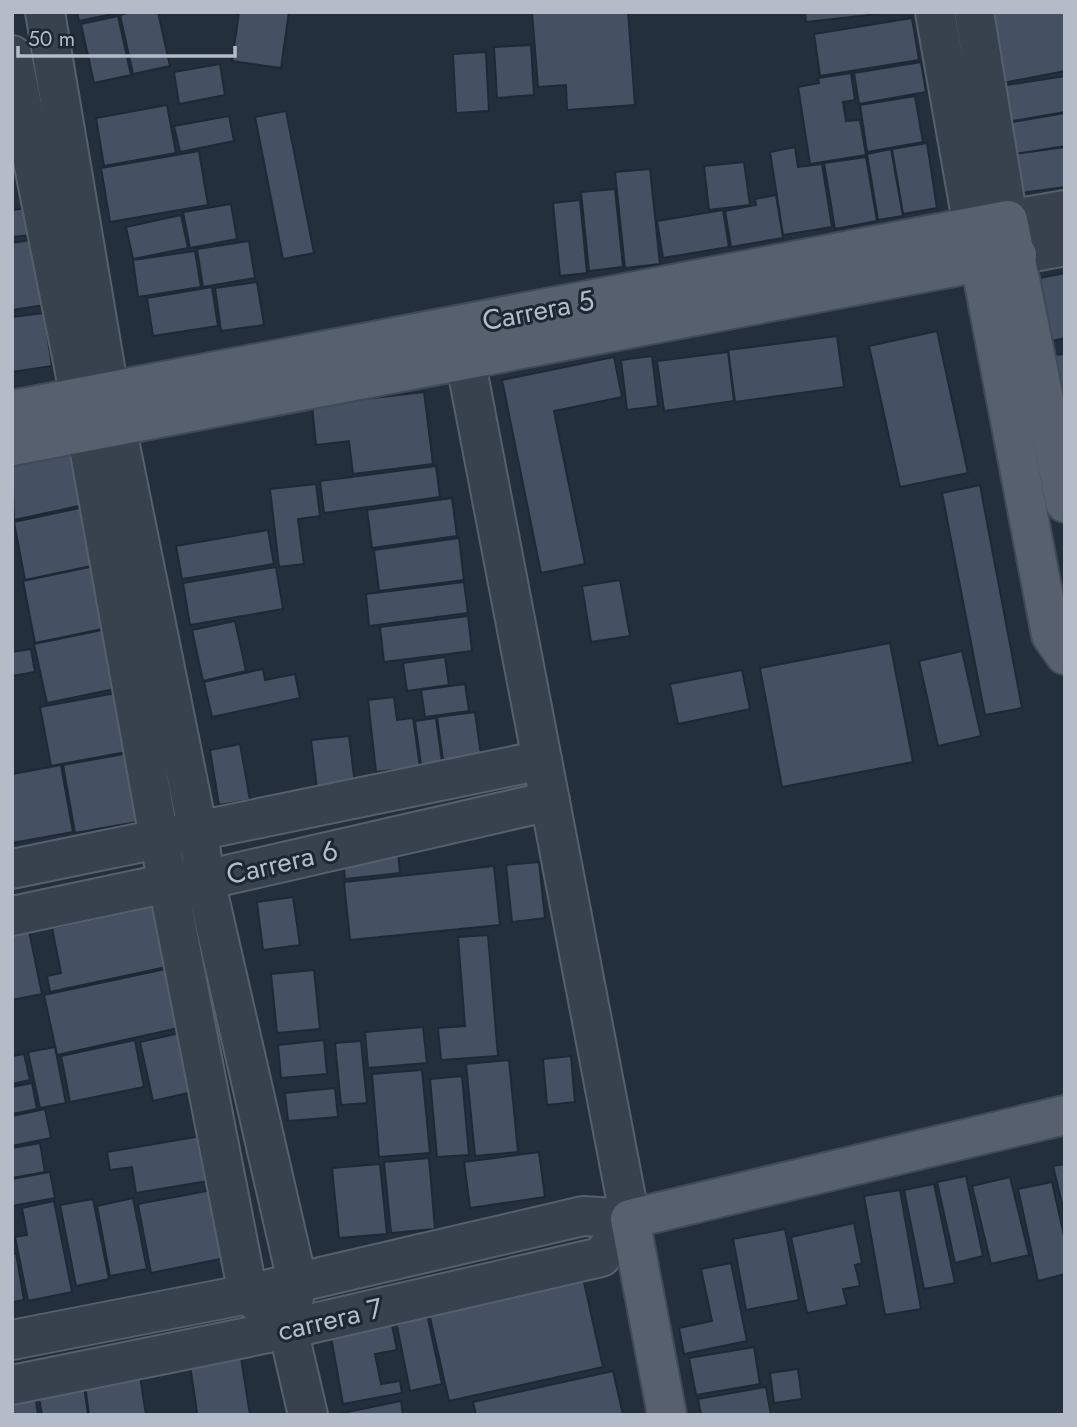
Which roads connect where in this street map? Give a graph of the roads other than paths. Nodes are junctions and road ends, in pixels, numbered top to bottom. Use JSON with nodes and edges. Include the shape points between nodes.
{"nodes":[{"id":1,"x":45,"y":12,"type":"edge"},
{"id":2,"x":935,"y":12,"type":"edge"},
{"id":3,"x":974,"y":12,"type":"edge"},
{"id":4,"x":12,"y":55,"type":"edge"},
{"id":5,"x":1065,"y":210,"type":"edge"},
{"id":6,"x":995,"y":241,"type":"junction"},
{"id":7,"x":1065,"y":246,"type":"edge"},
{"id":8,"x":462,"y":342,"type":"junction"},
{"id":9,"x":12,"y":410,"type":"edge"},
{"id":10,"x":98,"y":411,"type":"junction"},
{"id":11,"x":12,"y":446,"type":"edge"},
{"id":12,"x":1065,"y":503,"type":"edge"},
{"id":13,"x":1065,"y":655,"type":"edge"},
{"id":14,"x":542,"y":760,"type":"junction"},
{"id":15,"x":550,"y":801,"type":"junction"},
{"id":16,"x":198,"y":832,"type":"junction"},
{"id":17,"x":159,"y":838,"type":"junction"},
{"id":18,"x":12,"y":869,"type":"edge"},
{"id":19,"x":187,"y":881,"type":"junction"},
{"id":20,"x":12,"y":916,"type":"edge"},
{"id":21,"x":1065,"y":1115,"type":"edge"},
{"id":22,"x":630,"y":1219,"type":"junction"},
{"id":23,"x":297,"y":1281,"type":"junction"},
{"id":24,"x":248,"y":1294,"type":"junction"},
{"id":25,"x":288,"y":1329,"type":"junction"},
{"id":26,"x":12,"y":1340,"type":"edge"},
{"id":27,"x":12,"y":1385,"type":"edge"},
{"id":28,"x":308,"y":1415,"type":"edge"},
{"id":29,"x":667,"y":1415,"type":"edge"}],
"edges":[{"from":1,"to":10,"type":"street"},
{"from":2,"to":6,"type":"street"},
{"from":3,"to":6,"type":"street"},
{"from":4,"to":10,"type":"street"},
{"from":5,"to":6,"type":"street","name":"Carrera 5"},
{"from":6,"to":7,"type":"street","name":"Carrera 5"},
{"from":6,"to":8,"type":"main road","name":"Carrera 5"},
{"from":6,"to":12,"type":"main road"},
{"from":6,"to":13,"type":"main road","via":[[1051,635]]},
{"from":8,"to":10,"type":"main road","name":"Carrera 5"},
{"from":8,"to":14,"type":"street"},
{"from":9,"to":10,"type":"main road","name":"Carrera 5"},
{"from":10,"to":11,"type":"main road","name":"Carrera 5"},
{"from":10,"to":16,"type":"street"},
{"from":10,"to":17,"type":"street"},
{"from":14,"to":15,"type":"street"},
{"from":14,"to":16,"type":"street"},
{"from":15,"to":19,"type":"street","name":"Carrera 6"},
{"from":15,"to":22,"type":"street"},
{"from":16,"to":17,"type":"street"},
{"from":16,"to":19,"type":"street"},
{"from":17,"to":18,"type":"street"},
{"from":17,"to":19,"type":"street"},
{"from":19,"to":20,"type":"street","name":"Carrera 6"},
{"from":19,"to":23,"type":"street"},
{"from":19,"to":24,"type":"street"},
{"from":21,"to":22,"type":"main road"},
{"from":22,"to":23,"type":"street","name":"carrera 7","via":[[583,1216]]},
{"from":22,"to":25,"type":"street","name":"carrera 7","via":[[601,1257]]},
{"from":22,"to":29,"type":"main road"},
{"from":23,"to":24,"type":"street","name":"carrera 7"},
{"from":23,"to":25,"type":"street"},
{"from":24,"to":25,"type":"street"},
{"from":24,"to":26,"type":"street","name":"carrera 7"},
{"from":25,"to":27,"type":"street","name":"carrera 7"},
{"from":25,"to":28,"type":"street"}]}
